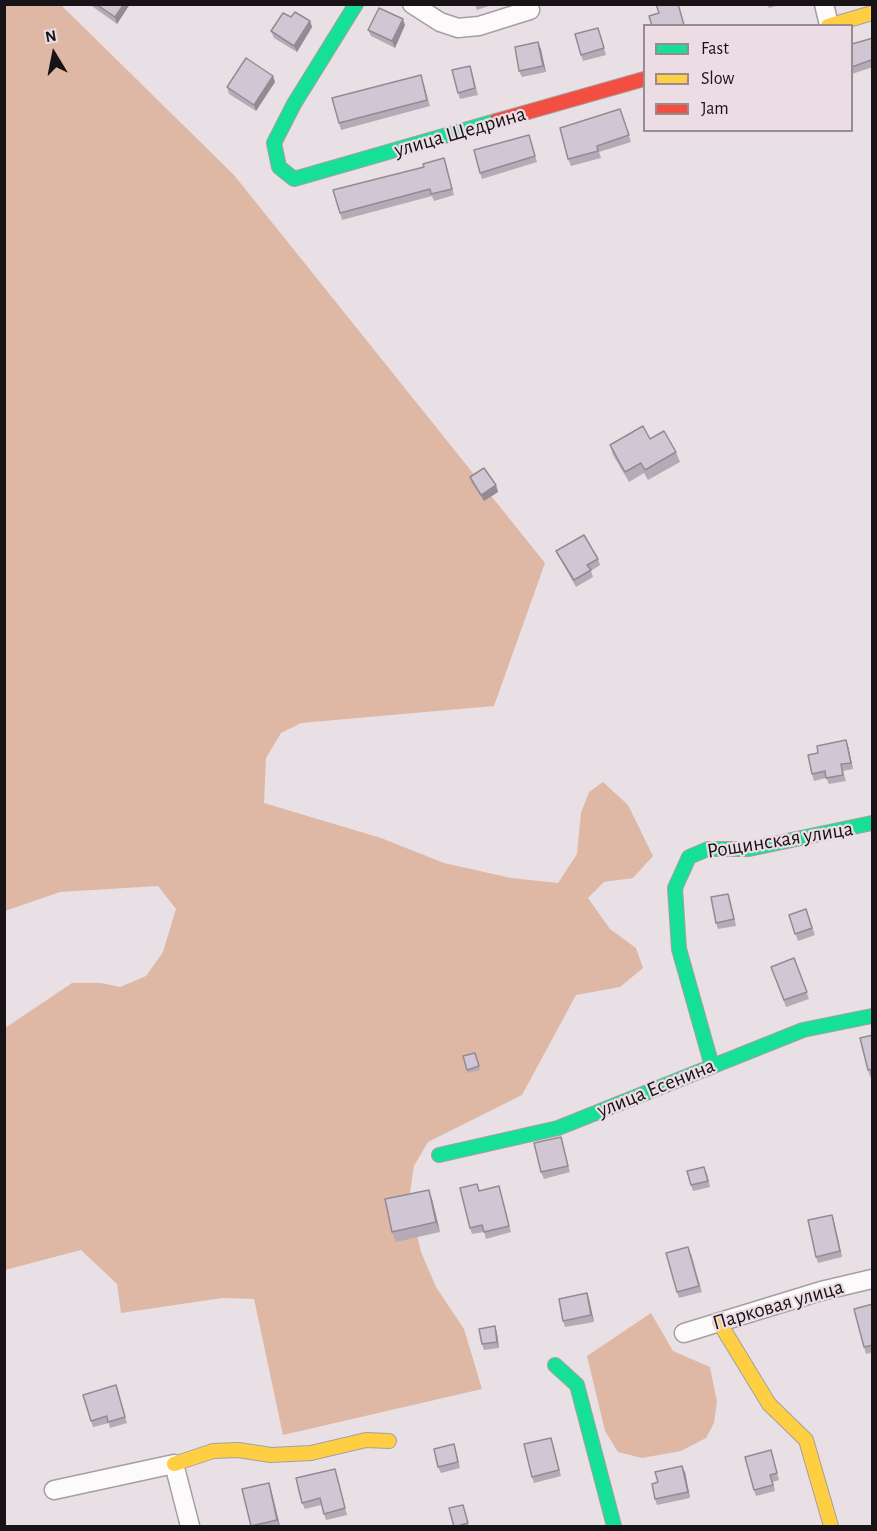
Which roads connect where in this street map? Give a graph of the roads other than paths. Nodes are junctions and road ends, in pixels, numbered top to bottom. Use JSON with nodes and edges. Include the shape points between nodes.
{"nodes":[{"id":1,"x":356,"y":4,"type":"edge"},
{"id":2,"x":412,"y":4,"type":"edge"},
{"id":3,"x":824,"y":4,"type":"edge"},
{"id":4,"x":530,"y":10,"type":"dead end"},
{"id":5,"x":873,"y":13,"type":"edge"},
{"id":6,"x":829,"y":24,"type":"edge"},
{"id":7,"x":833,"y":24,"type":"edge"},
{"id":8,"x":643,"y":80,"type":"edge"},
{"id":9,"x":873,"y":824,"type":"edge"},
{"id":10,"x":873,"y":1016,"type":"edge"},
{"id":11,"x":712,"y":1066,"type":"junction"},
{"id":12,"x":439,"y":1155,"type":"dead end"},
{"id":13,"x":873,"y":1279,"type":"edge"},
{"id":14,"x":719,"y":1322,"type":"junction"},
{"id":15,"x":684,"y":1333,"type":"dead end"},
{"id":16,"x":555,"y":1365,"type":"dead end"},
{"id":17,"x":389,"y":1441,"type":"dead end"},
{"id":18,"x":174,"y":1464,"type":"junction"},
{"id":19,"x":54,"y":1490,"type":"dead end"},
{"id":20,"x":190,"y":1527,"type":"edge"},
{"id":21,"x":614,"y":1527,"type":"edge"},
{"id":22,"x":831,"y":1527,"type":"edge"}],
"edges":[{"from":1,"to":8,"type":"street","name":"улица Щедрина","via":[[274,143],[279,167],[294,179]]},
{"from":2,"to":4,"type":"street","via":[[440,22],[458,28]]},
{"from":3,"to":6,"type":"street"},
{"from":5,"to":7,"type":"street"},
{"from":9,"to":11,"type":"street","name":"Рощинская улица","via":[[749,849],[708,849],[688,857],[675,888],[679,949]]},
{"from":10,"to":11,"type":"street","name":"улица Есенина","via":[[803,1030]]},
{"from":11,"to":12,"type":"street","name":"улица Есенина","via":[[558,1128]]},
{"from":13,"to":14,"type":"street","name":"Парковая улица"},
{"from":14,"to":15,"type":"street","name":"Парковая улица"},
{"from":14,"to":22,"type":"street","via":[[769,1404],[806,1440]]},
{"from":16,"to":21,"type":"street","via":[[577,1385]]},
{"from":17,"to":18,"type":"street","via":[[366,1440],[310,1453],[213,1451]]},
{"from":18,"to":19,"type":"street"},
{"from":18,"to":20,"type":"street"}]}
